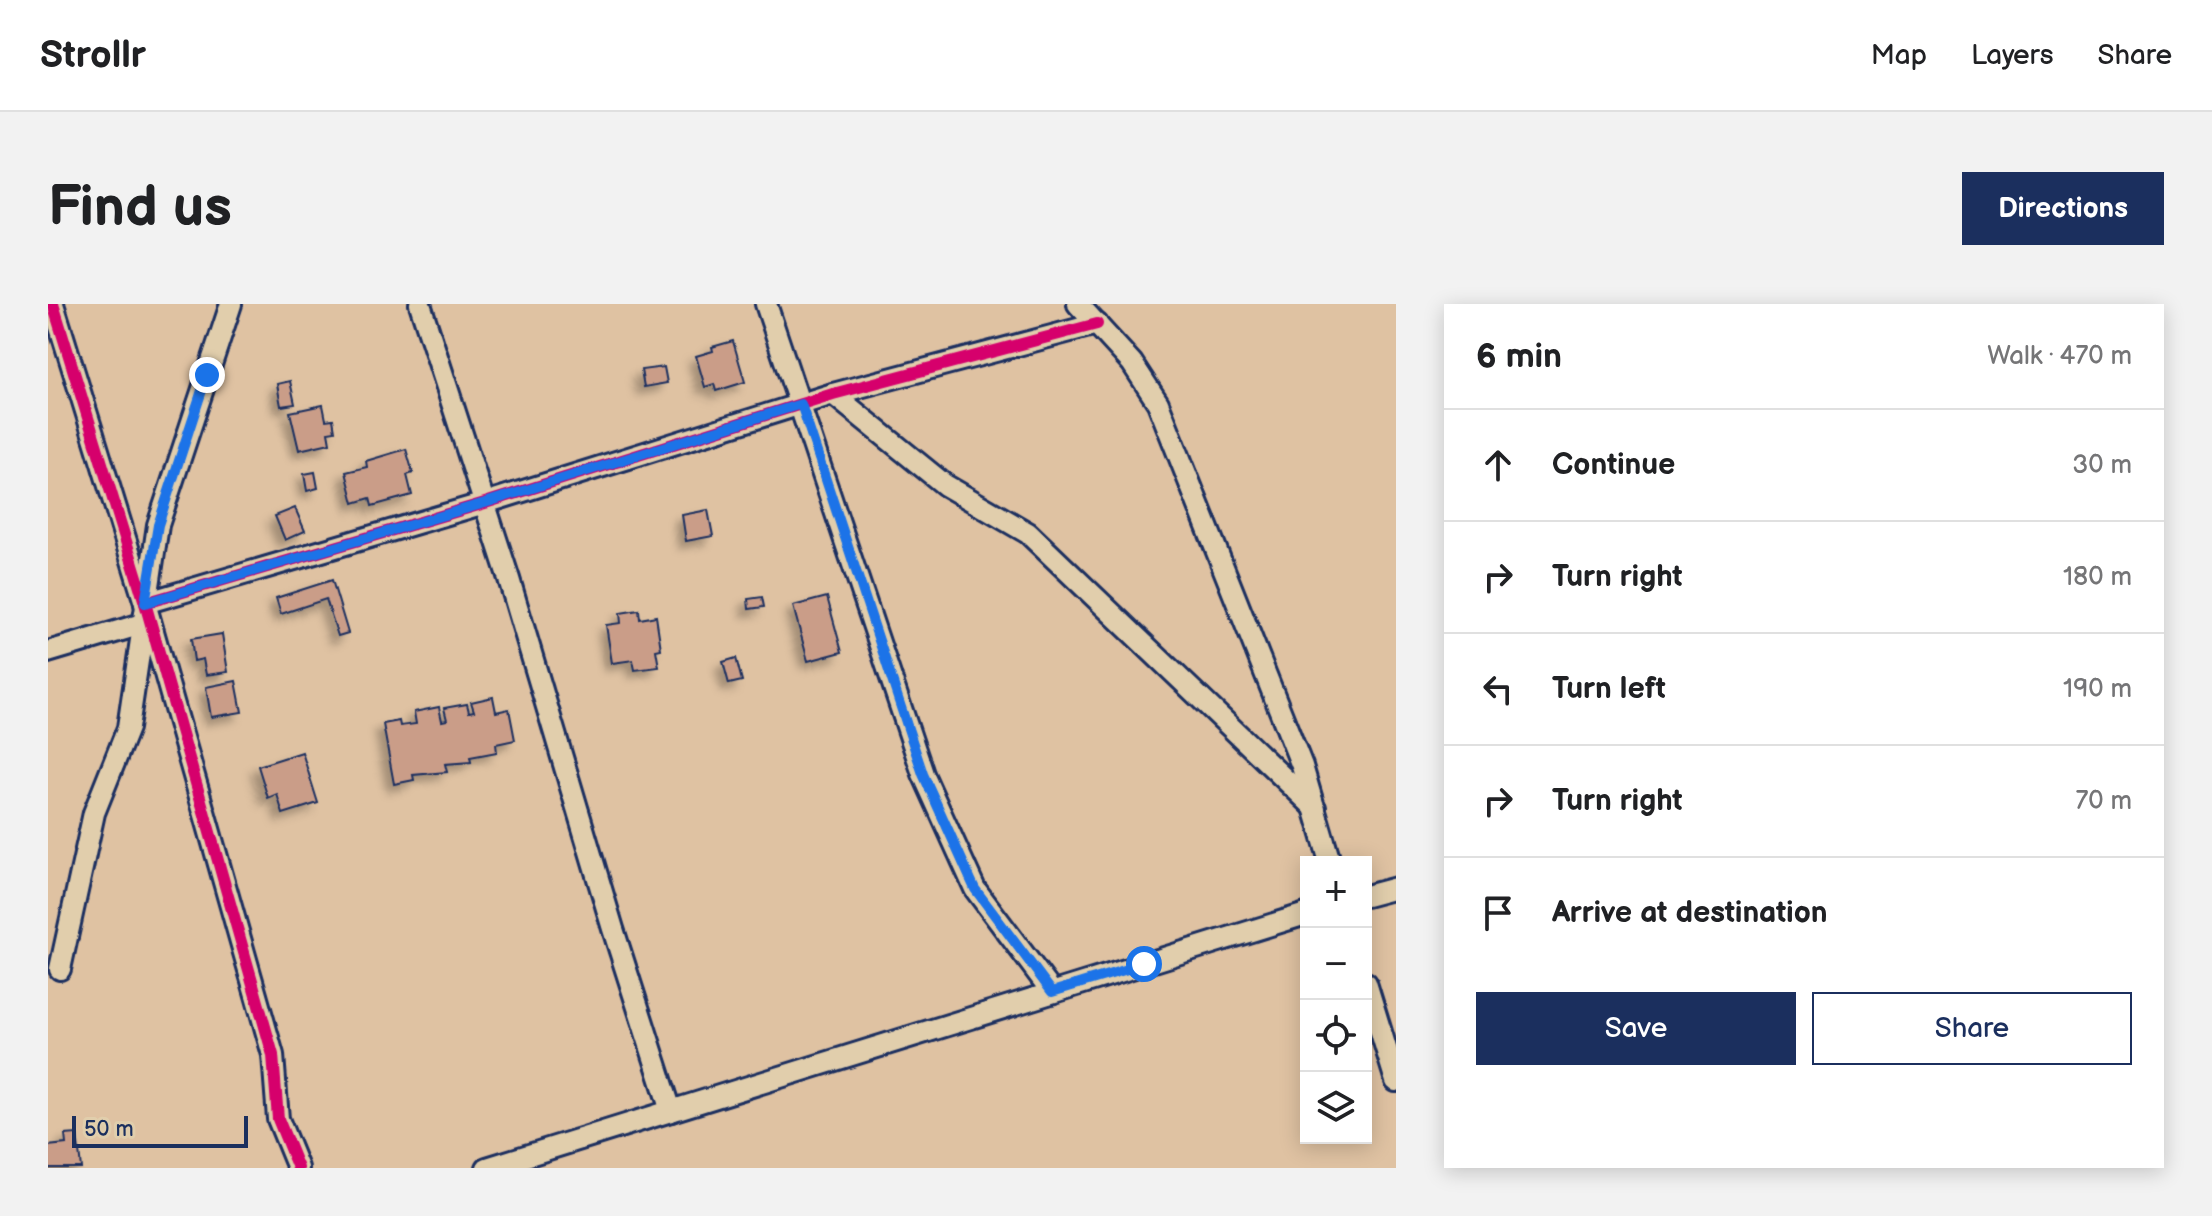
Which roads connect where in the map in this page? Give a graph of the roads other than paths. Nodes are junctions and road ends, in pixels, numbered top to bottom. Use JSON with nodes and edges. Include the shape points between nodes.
{"nodes":[{"id":1,"x":53,"y":304,"type":"edge"},
{"id":2,"x":231,"y":304,"type":"edge"},
{"id":3,"x":420,"y":304,"type":"edge"},
{"id":4,"x":766,"y":304,"type":"edge"},
{"id":5,"x":1078,"y":304,"type":"edge"},
{"id":6,"x":1097,"y":324,"type":"junction"},
{"id":7,"x":833,"y":394,"type":"junction"},
{"id":8,"x":801,"y":404,"type":"junction"},
{"id":9,"x":485,"y":503,"type":"junction"},
{"id":10,"x":145,"y":603,"type":"junction"},
{"id":11,"x":142,"y":624,"type":"junction"},
{"id":12,"x":48,"y":652,"type":"edge"},
{"id":13,"x":1315,"y":808,"type":"junction"},
{"id":14,"x":1328,"y":856,"type":"edge"},
{"id":15,"x":1396,"y":888,"type":"edge"},
{"id":16,"x":1372,"y":894,"type":"edge"},
{"id":17,"x":1300,"y":916,"type":"edge"},
{"id":18,"x":60,"y":969,"type":"dead end"},
{"id":19,"x":1052,"y":992,"type":"junction"},
{"id":20,"x":1371,"y":1000,"type":"edge"},
{"id":21,"x":1396,"y":1081,"type":"edge"},
{"id":22,"x":671,"y":1111,"type":"junction"},
{"id":23,"x":298,"y":1168,"type":"edge"},
{"id":24,"x":487,"y":1168,"type":"edge"}],
"edges":[{"from":1,"to":10,"type":"street"},
{"from":2,"to":10,"type":"street","via":[[158,525]]},
{"from":3,"to":9,"type":"street"},
{"from":4,"to":8,"type":"street"},
{"from":5,"to":6,"type":"street"},
{"from":6,"to":7,"type":"street"},
{"from":6,"to":13,"type":"street","via":[[1158,403]]},
{"from":7,"to":8,"type":"street"},
{"from":7,"to":13,"type":"street","via":[[945,485],[1028,533]]},
{"from":8,"to":9,"type":"street"},
{"from":8,"to":19,"type":"street","via":[[923,774],[975,889]]},
{"from":9,"to":10,"type":"street"},
{"from":9,"to":22,"type":"street"},
{"from":10,"to":11,"type":"street"},
{"from":10,"to":23,"type":"street","via":[[273,1055],[278,1119]]},
{"from":11,"to":12,"type":"street"},
{"from":11,"to":18,"type":"street","via":[[128,728],[94,813]]},
{"from":13,"to":14,"type":"street"},
{"from":15,"to":16,"type":"street"},
{"from":17,"to":19,"type":"street"},
{"from":19,"to":22,"type":"street"},
{"from":20,"to":21,"type":"street"},
{"from":22,"to":24,"type":"street"}]}
